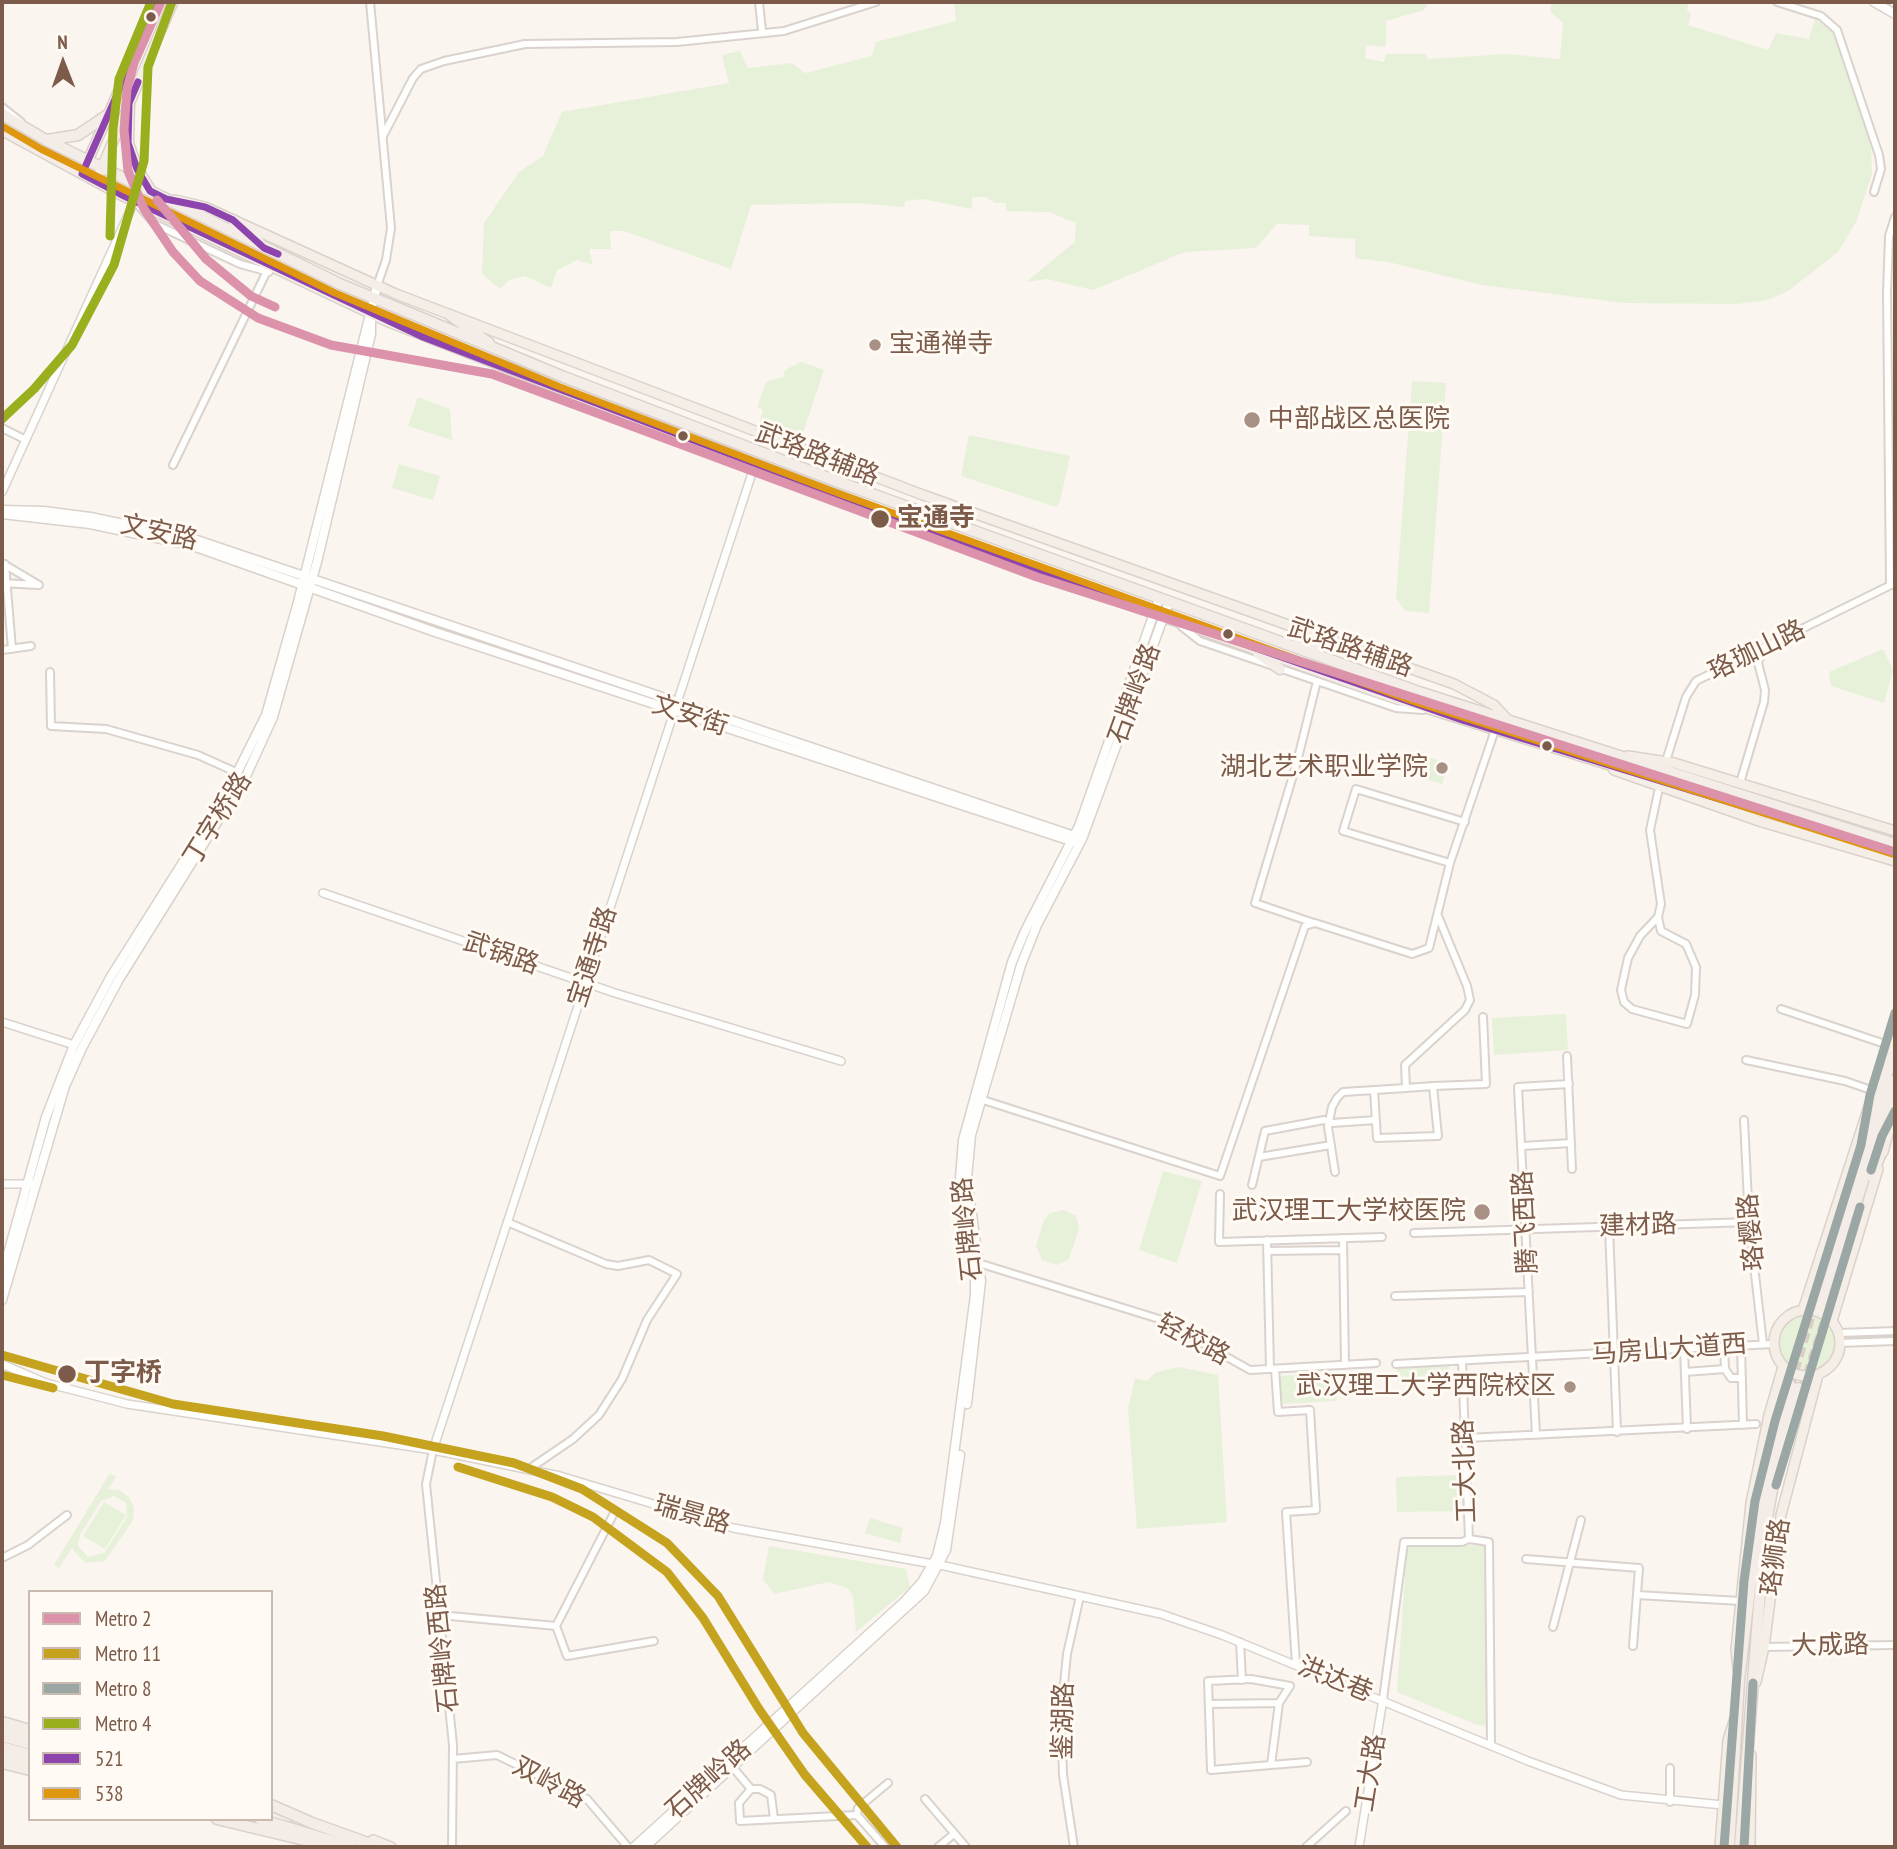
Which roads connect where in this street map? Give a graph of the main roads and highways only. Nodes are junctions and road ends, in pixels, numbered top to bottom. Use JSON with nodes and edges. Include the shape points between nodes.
{"nodes":[{"id":1,"x":158,"y":2,"type":"edge"},
{"id":2,"x":173,"y":2,"type":"edge"},
{"id":3,"x":1874,"y":2,"type":"edge"},
{"id":4,"x":1895,"y":14,"type":"edge"},
{"id":5,"x":129,"y":103,"type":"junction"},
{"id":6,"x":2,"y":114,"type":"edge"},
{"id":7,"x":109,"y":114,"type":"junction"},
{"id":8,"x":2,"y":130,"type":"edge"},
{"id":9,"x":46,"y":140,"type":"junction"},
{"id":10,"x":88,"y":161,"type":"junction"},
{"id":11,"x":102,"y":167,"type":"junction"},
{"id":12,"x":82,"y":174,"type":"junction"},
{"id":13,"x":96,"y":181,"type":"junction"},
{"id":14,"x":150,"y":191,"type":"junction"},
{"id":15,"x":166,"y":199,"type":"junction"},
{"id":16,"x":233,"y":220,"type":"junction"},
{"id":17,"x":264,"y":248,"type":"junction"},
{"id":18,"x":377,"y":286,"type":"junction"},
{"id":19,"x":374,"y":299,"type":"junction"},
{"id":20,"x":371,"y":314,"type":"junction"},
{"id":21,"x":450,"y":315,"type":"junction"},
{"id":22,"x":504,"y":353,"type":"junction"},
{"id":23,"x":2,"y":512,"type":"edge"},
{"id":24,"x":307,"y":582,"type":"junction"},
{"id":25,"x":1164,"y":600,"type":"junction"},
{"id":26,"x":1159,"y":616,"type":"junction"},
{"id":27,"x":1246,"y":645,"type":"junction"},
{"id":28,"x":1287,"y":645,"type":"junction"},
{"id":29,"x":1338,"y":645,"type":"junction"},
{"id":30,"x":1280,"y":668,"type":"road end"},
{"id":31,"x":1508,"y":720,"type":"junction"},
{"id":32,"x":1615,"y":754,"type":"junction"},
{"id":33,"x":1596,"y":762,"type":"junction"},
{"id":34,"x":1895,"y":831,"type":"edge"},
{"id":35,"x":1077,"y":840,"type":"junction"},
{"id":36,"x":1895,"y":844,"type":"edge"},
{"id":37,"x":1895,"y":853,"type":"edge"},
{"id":38,"x":1895,"y":861,"type":"edge"},
{"id":39,"x":1895,"y":1026,"type":"edge"},
{"id":40,"x":1892,"y":1047,"type":"edge"},
{"id":41,"x":1895,"y":1080,"type":"edge"},
{"id":42,"x":1895,"y":1108,"type":"edge"},
{"id":43,"x":1884,"y":1145,"type":"joint"},
{"id":44,"x":32,"y":1184,"type":"junction"},
{"id":45,"x":2,"y":1275,"type":"edge"},
{"id":46,"x":2,"y":1300,"type":"edge"},
{"id":47,"x":1819,"y":1304,"type":"junction"},
{"id":48,"x":1832,"y":1321,"type":"junction"},
{"id":49,"x":1780,"y":1374,"type":"junction"},
{"id":50,"x":1818,"y":1375,"type":"junction"},
{"id":51,"x":1804,"y":1388,"type":"junction"},
{"id":52,"x":1739,"y":1681,"type":"junction"},
{"id":53,"x":1754,"y":1691,"type":"junction"},
{"id":54,"x":1737,"y":1713,"type":"junction"},
{"id":55,"x":2,"y":1722,"type":"edge"},
{"id":56,"x":24,"y":1729,"type":"edge"},
{"id":57,"x":2,"y":1730,"type":"edge"},
{"id":58,"x":2,"y":1736,"type":"edge"},
{"id":59,"x":28,"y":1740,"type":"edge"},
{"id":60,"x":28,"y":1741,"type":"edge"},
{"id":61,"x":2,"y":1747,"type":"edge"},
{"id":62,"x":1750,"y":1748,"type":"junction"},
{"id":63,"x":2,"y":1754,"type":"edge"},
{"id":64,"x":28,"y":1754,"type":"edge"},
{"id":65,"x":28,"y":1761,"type":"edge"},
{"id":66,"x":2,"y":1763,"type":"edge"},
{"id":67,"x":731,"y":1765,"type":"junction"},
{"id":68,"x":28,"y":1770,"type":"edge"},
{"id":69,"x":273,"y":1809,"type":"edge"},
{"id":70,"x":273,"y":1809,"type":"edge"},
{"id":71,"x":225,"y":1821,"type":"edge"},
{"id":72,"x":246,"y":1821,"type":"edge"},
{"id":73,"x":267,"y":1821,"type":"edge"},
{"id":74,"x":335,"y":1847,"type":"edge"},
{"id":75,"x":352,"y":1847,"type":"edge"},
{"id":76,"x":379,"y":1847,"type":"edge"},
{"id":77,"x":391,"y":1847,"type":"edge"},
{"id":78,"x":634,"y":1847,"type":"edge"},
{"id":79,"x":645,"y":1847,"type":"edge"},
{"id":80,"x":1720,"y":1847,"type":"edge"},
{"id":81,"x":1729,"y":1847,"type":"edge"},
{"id":82,"x":1740,"y":1847,"type":"edge"},
{"id":83,"x":1750,"y":1847,"type":"edge"}],
"edges":[{"from":1,"to":7,"type":"main road"},
{"from":2,"to":5,"type":"main road"},
{"from":3,"to":4,"type":"main road"},
{"from":5,"to":11,"type":"main road"},
{"from":5,"to":14,"type":"highway","via":[[128,143]]},
{"from":6,"to":9,"type":"highway"},
{"from":7,"to":9,"type":"highway","via":[[78,135]]},
{"from":7,"to":10,"type":"main road"},
{"from":8,"to":12,"type":"highway"},
{"from":9,"to":10,"type":"highway"},
{"from":10,"to":11,"type":"highway"},
{"from":10,"to":12,"type":"main road"},
{"from":11,"to":13,"type":"main road"},
{"from":11,"to":14,"type":"highway"},
{"from":12,"to":13,"type":"highway"},
{"from":13,"to":20,"type":"highway"},
{"from":14,"to":15,"type":"highway"},
{"from":15,"to":16,"type":"main road","name":"武珞路辅路","via":[[205,207]]},
{"from":15,"to":17,"type":"highway"},
{"from":16,"to":17,"type":"highway"},
{"from":16,"to":18,"type":"main road","name":"武珞路辅路"},
{"from":17,"to":19,"type":"highway"},
{"from":18,"to":19,"type":"main road","name":"丁字桥路"},
{"from":18,"to":21,"type":"main road","name":"武珞路辅路"},
{"from":19,"to":20,"type":"main road","name":"丁字桥路"},
{"from":19,"to":22,"type":"highway"},
{"from":20,"to":24,"type":"main road","name":"丁字桥路"},
{"from":20,"to":26,"type":"highway"},
{"from":21,"to":22,"type":"highway"},
{"from":21,"to":29,"type":"main road","name":"武珞路辅路","via":[[1011,528]]},
{"from":22,"to":25,"type":"highway","via":[[836,481]]},
{"from":23,"to":24,"type":"main road","name":"文安路","via":[[12,508],[79,516],[191,538]]},
{"from":24,"to":35,"type":"main road","name":"文安街"},
{"from":24,"to":44,"type":"main road","name":"丁字桥路","via":[[273,717],[259,751],[101,1011],[65,1086]]},
{"from":24,"to":44,"type":"main road","name":"丁字桥路","via":[[266,715],[238,773],[110,978],[74,1045],[57,1084]]},
{"from":25,"to":26,"type":"main road","name":"石牌岭路"},
{"from":25,"to":28,"type":"highway"},
{"from":26,"to":27,"type":"highway"},
{"from":26,"to":35,"type":"main road","name":"石牌岭路"},
{"from":27,"to":30,"type":"highway"},
{"from":27,"to":33,"type":"highway"},
{"from":28,"to":29,"type":"highway"},
{"from":28,"to":31,"type":"highway"},
{"from":29,"to":31,"type":"main road","name":"武珞路辅路","via":[[1471,691]]},
{"from":31,"to":32,"type":"highway"},
{"from":32,"to":34,"type":"main road","via":[[1666,761]]},
{"from":32,"to":36,"type":"highway"},
{"from":33,"to":37,"type":"highway"},
{"from":33,"to":38,"type":"main road","via":[[1659,788]]},
{"from":35,"to":67,"type":"main road","name":"石牌岭路","via":[[1012,962],[978,1099],[963,1140],[960,1178],[976,1263],[975,1294],[937,1564],[905,1601]]},
{"from":39,"to":40,"type":"main road"},
{"from":40,"to":47,"type":"highway"},
{"from":41,"to":47,"type":"highway"},
{"from":42,"to":43,"type":"main road"},
{"from":43,"to":47,"type":"highway"},
{"from":44,"to":45,"type":"main road","name":"丁字桥路"},
{"from":44,"to":46,"type":"main road","name":"丁字桥路"},
{"from":47,"to":48,"type":"main road"},
{"from":47,"to":48,"type":"main road","via":[[1819,1312]]},
{"from":47,"to":49,"type":"main road","via":[[1784,1319],[1776,1331],[1773,1343]]},
{"from":48,"to":50,"type":"main road","via":[[1839,1338],[1832,1365]]},
{"from":49,"to":50,"type":"main road"},
{"from":49,"to":51,"type":"main road"},
{"from":49,"to":52,"type":"main road","name":"珞狮路","via":[[1751,1503],[1736,1649]]},
{"from":50,"to":51,"type":"main road","name":"珞狮路"},
{"from":51,"to":52,"type":"highway","via":[[1761,1501]]},
{"from":51,"to":53,"type":"main road","name":"珞狮路","via":[[1803,1424],[1781,1516]]},
{"from":51,"to":53,"type":"highway","via":[[1770,1500]]},
{"from":52,"to":54,"type":"highway"},
{"from":53,"to":62,"type":"highway"},
{"from":54,"to":80,"type":"main road","via":[[1728,1740]]},
{"from":54,"to":81,"type":"highway"},
{"from":55,"to":56,"type":"highway"},
{"from":57,"to":59,"type":"main road"},
{"from":58,"to":60,"type":"highway"},
{"from":61,"to":64,"type":"highway"},
{"from":62,"to":82,"type":"highway"},
{"from":62,"to":83,"type":"main road"},
{"from":63,"to":65,"type":"main road"},
{"from":66,"to":68,"type":"highway"},
{"from":67,"to":78,"type":"main road","name":"石牌岭路"},
{"from":67,"to":79,"type":"main road","name":"石牌岭路"},
{"from":69,"to":76,"type":"highway","bridge":true},
{"from":70,"to":77,"type":"main road"},
{"from":71,"to":74,"type":"highway"},
{"from":72,"to":74,"type":"main road"},
{"from":73,"to":75,"type":"highway"}]}
